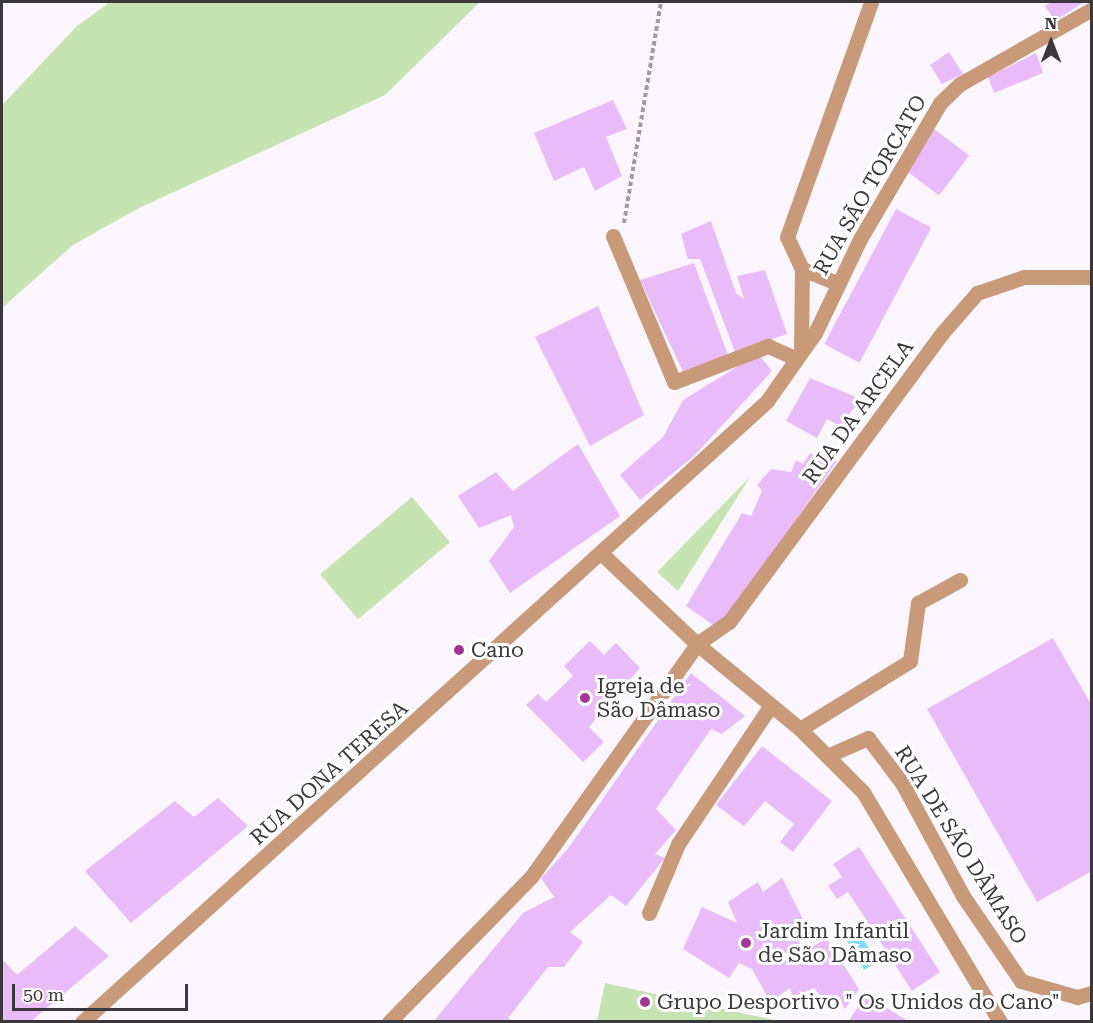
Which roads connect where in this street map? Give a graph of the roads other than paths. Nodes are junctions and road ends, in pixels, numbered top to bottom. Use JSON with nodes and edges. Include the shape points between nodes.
{"nodes":[{"id":1,"x":871,"y":2,"type":"edge"},
{"id":2,"x":1092,"y":9,"type":"edge"},
{"id":3,"x":616,"y":243,"type":"road end"},
{"id":4,"x":802,"y":269,"type":"junction"},
{"id":5,"x":1092,"y":277,"type":"edge"},
{"id":6,"x":837,"y":284,"type":"junction"},
{"id":7,"x":798,"y":353,"type":"junction"},
{"id":8,"x":601,"y":553,"type":"junction"},
{"id":9,"x":960,"y":580,"type":"dead end"},
{"id":10,"x":697,"y":644,"type":"junction"},
{"id":11,"x":771,"y":705,"type":"junction"},
{"id":12,"x":800,"y":729,"type":"junction"},
{"id":13,"x":827,"y":756,"type":"junction"},
{"id":14,"x":649,"y":912,"type":"dead end"},
{"id":15,"x":1092,"y":993,"type":"edge"},
{"id":16,"x":82,"y":1022,"type":"edge"},
{"id":17,"x":389,"y":1022,"type":"edge"},
{"id":18,"x":1000,"y":1022,"type":"edge"}],
"edges":[{"from":1,"to":4,"type":"street","via":[[790,221],[790,250]]},
{"from":2,"to":6,"type":"street","name":"RUA SÃO TORCATO","via":[[960,84],[940,103]]},
{"from":3,"to":7,"type":"street","via":[[674,382],[768,346]]},
{"from":4,"to":6,"type":"street"},
{"from":4,"to":7,"type":"street","name":"RUA SÃO TORCATO"},
{"from":5,"to":10,"type":"street","name":"RUA DA ARCELA","via":[[1024,277],[977,293],[943,332],[729,622]]},
{"from":6,"to":7,"type":"street","name":"RUA SÃO TORCATO","via":[[814,333]]},
{"from":7,"to":8,"type":"street","name":"RUA SÃO TORCATO","via":[[767,401]]},
{"from":8,"to":10,"type":"street"},
{"from":8,"to":16,"type":"street","name":"RUA DONA TERESA"},
{"from":9,"to":12,"type":"street","via":[[918,603],[910,661]]},
{"from":10,"to":11,"type":"street"},
{"from":10,"to":17,"type":"street","via":[[531,877]]},
{"from":11,"to":12,"type":"street"},
{"from":11,"to":14,"type":"street","via":[[678,844]]},
{"from":12,"to":13,"type":"street"},
{"from":13,"to":15,"type":"street","name":"RUA DE SÃO DÂMASO","via":[[868,738],[902,783],[963,896],[1022,981],[1077,997]]},
{"from":13,"to":18,"type":"street","via":[[863,792],[905,855]]}]}
